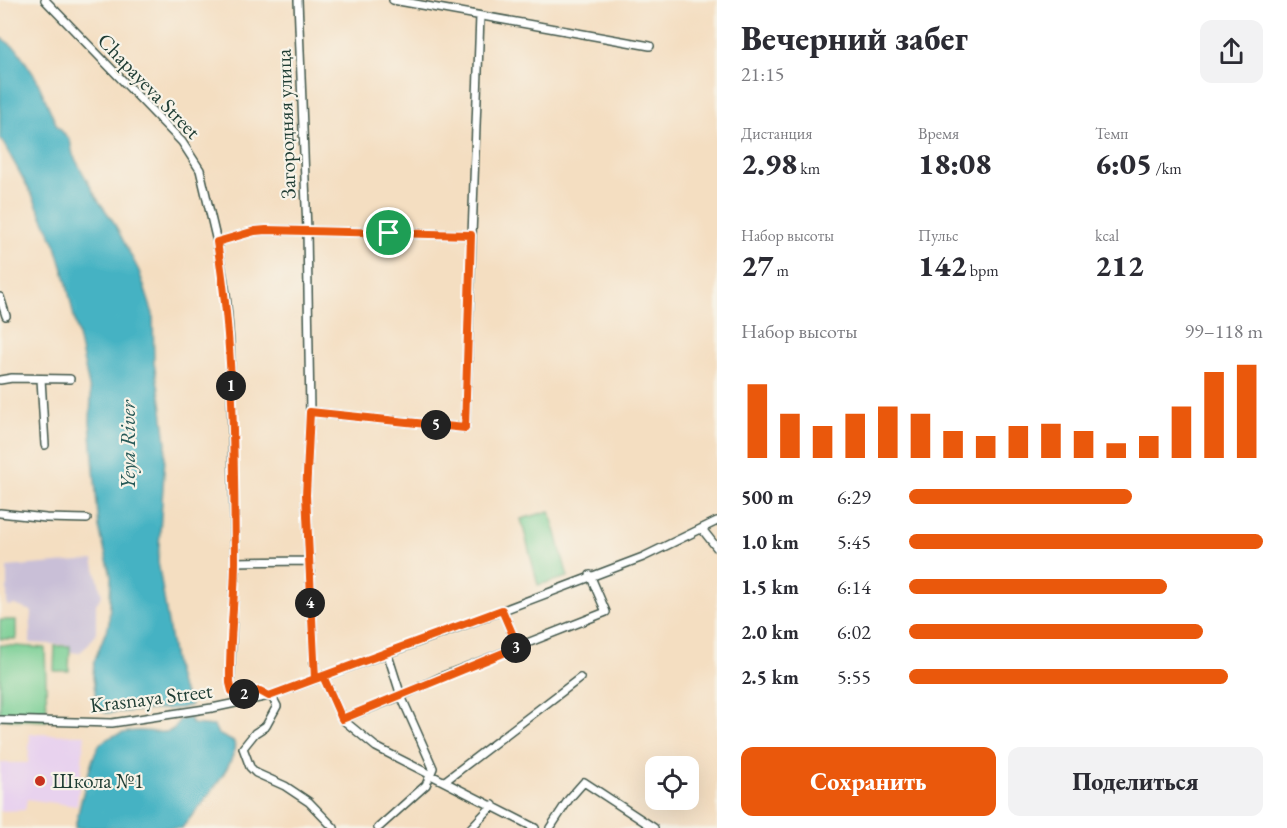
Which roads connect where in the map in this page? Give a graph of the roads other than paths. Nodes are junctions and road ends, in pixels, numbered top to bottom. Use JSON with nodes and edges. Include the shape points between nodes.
{"nodes":[{"id":1,"x":45,"y":0,"type":"edge"},
{"id":2,"x":298,"y":0,"type":"edge"},
{"id":3,"x":393,"y":0,"type":"edge"},
{"id":4,"x":480,"y":16,"type":"junction"},
{"id":5,"x":650,"y":46,"type":"dead end"},
{"id":6,"x":307,"y":231,"type":"junction"},
{"id":7,"x":471,"y":235,"type":"junction"},
{"id":8,"x":217,"y":242,"type":"junction"},
{"id":9,"x":0,"y":297,"type":"edge"},
{"id":10,"x":6,"y":316,"type":"dead end"},
{"id":11,"x":41,"y":379,"type":"junction"},
{"id":12,"x":70,"y":379,"type":"dead end"},
{"id":13,"x":0,"y":380,"type":"edge"},
{"id":14,"x":310,"y":412,"type":"junction"},
{"id":15,"x":45,"y":445,"type":"dead end"},
{"id":16,"x":0,"y":513,"type":"edge"},
{"id":17,"x":87,"y":519,"type":"dead end"},
{"id":18,"x":717,"y":521,"type":"edge"},
{"id":19,"x":702,"y":529,"type":"junction"},
{"id":20,"x":717,"y":548,"type":"edge"},
{"id":21,"x":308,"y":561,"type":"junction"},
{"id":22,"x":235,"y":562,"type":"junction"},
{"id":23,"x":590,"y":575,"type":"junction"},
{"id":24,"x":502,"y":610,"type":"junction"},
{"id":25,"x":518,"y":647,"type":"junction"},
{"id":26,"x":387,"y":652,"type":"junction"},
{"id":27,"x":323,"y":676,"type":"junction"},
{"id":28,"x":580,"y":678,"type":"dead end"},
{"id":29,"x":315,"y":679,"type":"junction"},
{"id":30,"x":269,"y":696,"type":"junction"},
{"id":31,"x":401,"y":696,"type":"junction"},
{"id":32,"x":342,"y":719,"type":"junction"},
{"id":33,"x":0,"y":720,"type":"edge"},
{"id":34,"x":430,"y":775,"type":"junction"},
{"id":35,"x":445,"y":781,"type":"junction"},
{"id":36,"x":493,"y":805,"type":"junction"},
{"id":37,"x":334,"y":828,"type":"edge"},
{"id":38,"x":378,"y":828,"type":"edge"},
{"id":39,"x":471,"y":828,"type":"edge"},
{"id":40,"x":535,"y":828,"type":"edge"},
{"id":41,"x":550,"y":828,"type":"edge"},
{"id":42,"x":654,"y":828,"type":"edge"}],
"edges":[{"from":1,"to":8,"type":"street","name":"Chapayeva Street","via":[[192,155],[200,170]]},
{"from":2,"to":6,"type":"street","name":"Загородняя улица"},
{"from":3,"to":4,"type":"street"},
{"from":4,"to":5,"type":"street"},
{"from":4,"to":7,"type":"street"},
{"from":6,"to":7,"type":"street"},
{"from":6,"to":8,"type":"street","via":[[255,231]]},
{"from":6,"to":14,"type":"street","name":"Загородняя улица"},
{"from":7,"to":14,"type":"street","via":[[465,428]]},
{"from":8,"to":22,"type":"street","name":"Chapayeva Street","via":[[230,344]]},
{"from":9,"to":10,"type":"street"},
{"from":11,"to":12,"type":"street"},
{"from":11,"to":13,"type":"street"},
{"from":11,"to":15,"type":"street"},
{"from":14,"to":21,"type":"street","name":"Загородняя улица"},
{"from":16,"to":17,"type":"street"},
{"from":18,"to":19,"type":"street"},
{"from":19,"to":20,"type":"street"},
{"from":19,"to":23,"type":"street","via":[[643,557]]},
{"from":21,"to":22,"type":"street"},
{"from":21,"to":29,"type":"street","name":"Загородняя улица"},
{"from":22,"to":30,"type":"street","name":"Chapayeva Street","via":[[232,691],[239,695],[260,691]]},
{"from":23,"to":24,"type":"street"},
{"from":23,"to":25,"type":"street","via":[[606,612]]},
{"from":24,"to":25,"type":"street"},
{"from":24,"to":26,"type":"street"},
{"from":25,"to":31,"type":"street"},
{"from":26,"to":27,"type":"street"},
{"from":26,"to":31,"type":"street"},
{"from":27,"to":29,"type":"street"},
{"from":27,"to":32,"type":"street"},
{"from":28,"to":35,"type":"street"},
{"from":29,"to":30,"type":"street"},
{"from":30,"to":33,"type":"street","name":"Krasnaya Street","via":[[112,723]]},
{"from":30,"to":37,"type":"street","via":[[276,706],[266,726],[243,748],[250,767],[309,801]]},
{"from":31,"to":32,"type":"street"},
{"from":31,"to":34,"type":"street","via":[[434,768]]},
{"from":32,"to":34,"type":"street","via":[[376,747]]},
{"from":34,"to":35,"type":"street"},
{"from":34,"to":38,"type":"street","via":[[426,785]]},
{"from":35,"to":36,"type":"street"},
{"from":36,"to":39,"type":"street"},
{"from":36,"to":40,"type":"street"},
{"from":41,"to":42,"type":"street","via":[[584,782]]}]}
